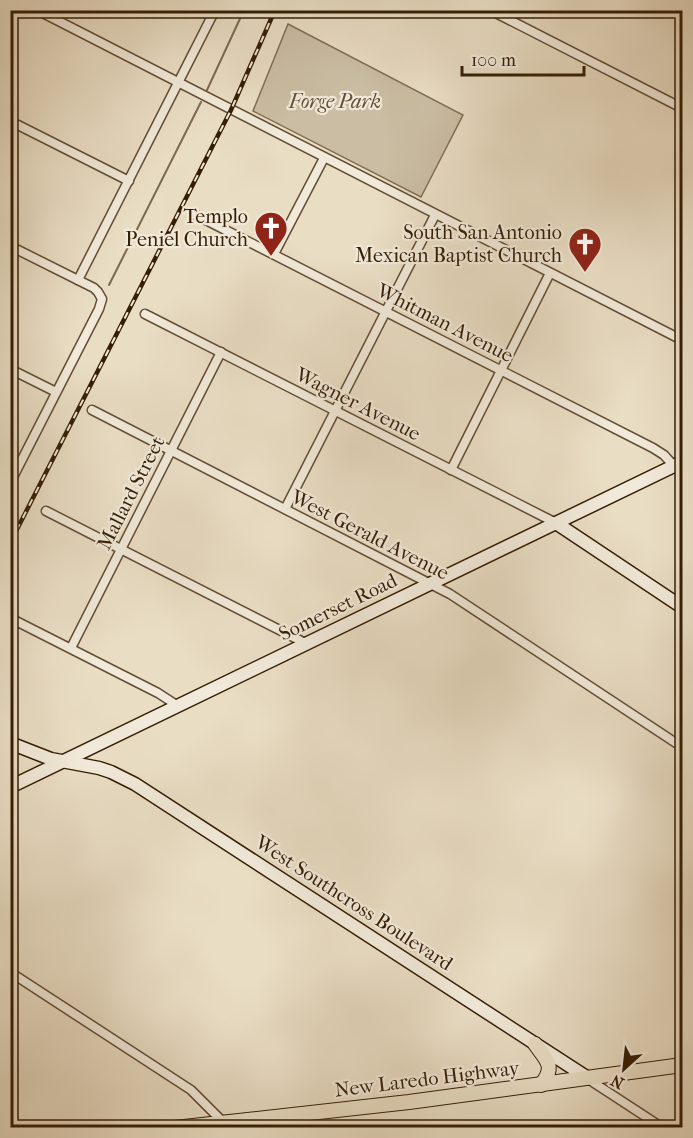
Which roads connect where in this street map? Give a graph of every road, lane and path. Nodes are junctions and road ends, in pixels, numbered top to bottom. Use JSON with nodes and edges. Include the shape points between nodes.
{"nodes":[{"id":1,"x":37,"y":10,"type":"edge"},
{"id":2,"x":215,"y":10,"type":"edge"},
{"id":3,"x":490,"y":10,"type":"edge"},
{"id":4,"x":178,"y":84,"type":"junction"},
{"id":5,"x":682,"y":108,"type":"edge"},
{"id":6,"x":10,"y":121,"type":"edge"},
{"id":7,"x":324,"y":158,"type":"junction"},
{"id":8,"x":129,"y":181,"type":"junction"},
{"id":9,"x":196,"y":215,"type":"dead end"},
{"id":10,"x":435,"y":215,"type":"junction"},
{"id":11,"x":10,"y":246,"type":"edge"},
{"id":12,"x":273,"y":254,"type":"junction"},
{"id":13,"x":550,"y":273,"type":"junction"},
{"id":14,"x":78,"y":280,"type":"junction"},
{"id":15,"x":386,"y":312,"type":"junction"},
{"id":16,"x":146,"y":314,"type":"dead end"},
{"id":17,"x":682,"y":340,"type":"edge"},
{"id":18,"x":221,"y":352,"type":"junction"},
{"id":19,"x":10,"y":369,"type":"edge"},
{"id":20,"x":501,"y":370,"type":"junction"},
{"id":21,"x":56,"y":392,"type":"junction"},
{"id":22,"x":92,"y":410,"type":"dead end"},
{"id":23,"x":335,"y":411,"type":"junction"},
{"id":24,"x":170,"y":451,"type":"junction"},
{"id":25,"x":678,"y":464,"type":"edge"},
{"id":26,"x":451,"y":470,"type":"junction"},
{"id":27,"x":10,"y":483,"type":"edge"},
{"id":28,"x":285,"y":509,"type":"junction"},
{"id":29,"x":46,"y":511,"type":"dead end"},
{"id":30,"x":556,"y":523,"type":"junction"},
{"id":31,"x":120,"y":549,"type":"junction"},
{"id":32,"x":430,"y":584,"type":"junction"},
{"id":33,"x":682,"y":607,"type":"edge"},
{"id":34,"x":10,"y":618,"type":"edge"},
{"id":35,"x":307,"y":644,"type":"junction"},
{"id":36,"x":71,"y":648,"type":"junction"},
{"id":37,"x":178,"y":706,"type":"junction"},
{"id":38,"x":10,"y":742,"type":"edge"},
{"id":39,"x":682,"y":747,"type":"edge"},
{"id":40,"x":63,"y":762,"type":"junction"},
{"id":41,"x":10,"y":787,"type":"edge"},
{"id":42,"x":10,"y":972,"type":"edge"},
{"id":43,"x":535,"y":1044,"type":"junction"},
{"id":44,"x":682,"y":1065,"type":"edge"},
{"id":45,"x":588,"y":1078,"type":"junction"},
{"id":46,"x":541,"y":1085,"type":"junction"},
{"id":47,"x":223,"y":1122,"type":"junction"},
{"id":48,"x":251,"y":1124,"type":"edge"},
{"id":49,"x":175,"y":1128,"type":"edge"},
{"id":50,"x":663,"y":1128,"type":"edge"}],
"edges":[{"from":1,"to":4,"type":"street"},
{"from":2,"to":4,"type":"street"},
{"from":3,"to":5,"type":"street"},
{"from":4,"to":7,"type":"street"},
{"from":4,"to":8,"type":"street"},
{"from":6,"to":8,"type":"street"},
{"from":7,"to":10,"type":"street"},
{"from":7,"to":12,"type":"street"},
{"from":8,"to":14,"type":"street"},
{"from":9,"to":12,"type":"street","name":"Whitman Avenue"},
{"from":10,"to":13,"type":"street"},
{"from":10,"to":15,"type":"street"},
{"from":11,"to":14,"type":"street"},
{"from":12,"to":15,"type":"street","name":"Whitman Avenue"},
{"from":13,"to":17,"type":"street"},
{"from":13,"to":20,"type":"street"},
{"from":14,"to":21,"type":"street","via":[[94,288],[102,299]]},
{"from":15,"to":20,"type":"street","name":"Whitman Avenue"},
{"from":15,"to":23,"type":"street"},
{"from":16,"to":18,"type":"street","name":"Wagner Avenue"},
{"from":18,"to":23,"type":"street","name":"Wagner Avenue"},
{"from":18,"to":24,"type":"street","name":"Mallard Street"},
{"from":19,"to":21,"type":"street"},
{"from":20,"to":25,"type":"street","name":"Whitman Avenue"},
{"from":20,"to":26,"type":"street"},
{"from":21,"to":27,"type":"street"},
{"from":22,"to":24,"type":"street","name":"West Gerald Avenue"},
{"from":23,"to":26,"type":"street","name":"Wagner Avenue"},
{"from":23,"to":28,"type":"street"},
{"from":24,"to":28,"type":"street","name":"West Gerald Avenue"},
{"from":24,"to":31,"type":"street","name":"Mallard Street"},
{"from":25,"to":30,"type":"main road","name":"Somerset Road"},
{"from":26,"to":30,"type":"street","name":"Wagner Avenue"},
{"from":28,"to":32,"type":"street","name":"West Gerald Avenue"},
{"from":29,"to":31,"type":"street"},
{"from":30,"to":32,"type":"main road","name":"Somerset Road"},
{"from":30,"to":33,"type":"main road"},
{"from":31,"to":35,"type":"street"},
{"from":31,"to":36,"type":"street","name":"Mallard Street"},
{"from":32,"to":35,"type":"main road","name":"Somerset Road"},
{"from":32,"to":39,"type":"street","name":"West Gerald Avenue"},
{"from":34,"to":36,"type":"street"},
{"from":35,"to":37,"type":"main road","name":"Somerset Road"},
{"from":36,"to":37,"type":"street"},
{"from":37,"to":40,"type":"main road","name":"Somerset Road"},
{"from":38,"to":40,"type":"main road","name":"West Southcross Boulevard"},
{"from":40,"to":41,"type":"main road","name":"Somerset Road"},
{"from":40,"to":43,"type":"main road","name":"West Southcross Boulevard","via":[[99,768],[135,784]]},
{"from":42,"to":47,"type":"street","via":[[191,1090]]},
{"from":43,"to":45,"type":"main road","name":"West Southcross Boulevard"},
{"from":43,"to":46,"type":"main road","via":[[550,1066]]},
{"from":44,"to":45,"type":"main road","name":"New Laredo Highway"},
{"from":45,"to":46,"type":"main road","name":"New Laredo Highway"},
{"from":45,"to":50,"type":"street","name":"West Southcross Boulevard"},
{"from":46,"to":48,"type":"main road","name":"New Laredo Highway"},
{"from":47,"to":48,"type":"main road","name":"New Laredo Highway"},
{"from":47,"to":49,"type":"main road","name":"New Laredo Highway"}]}
